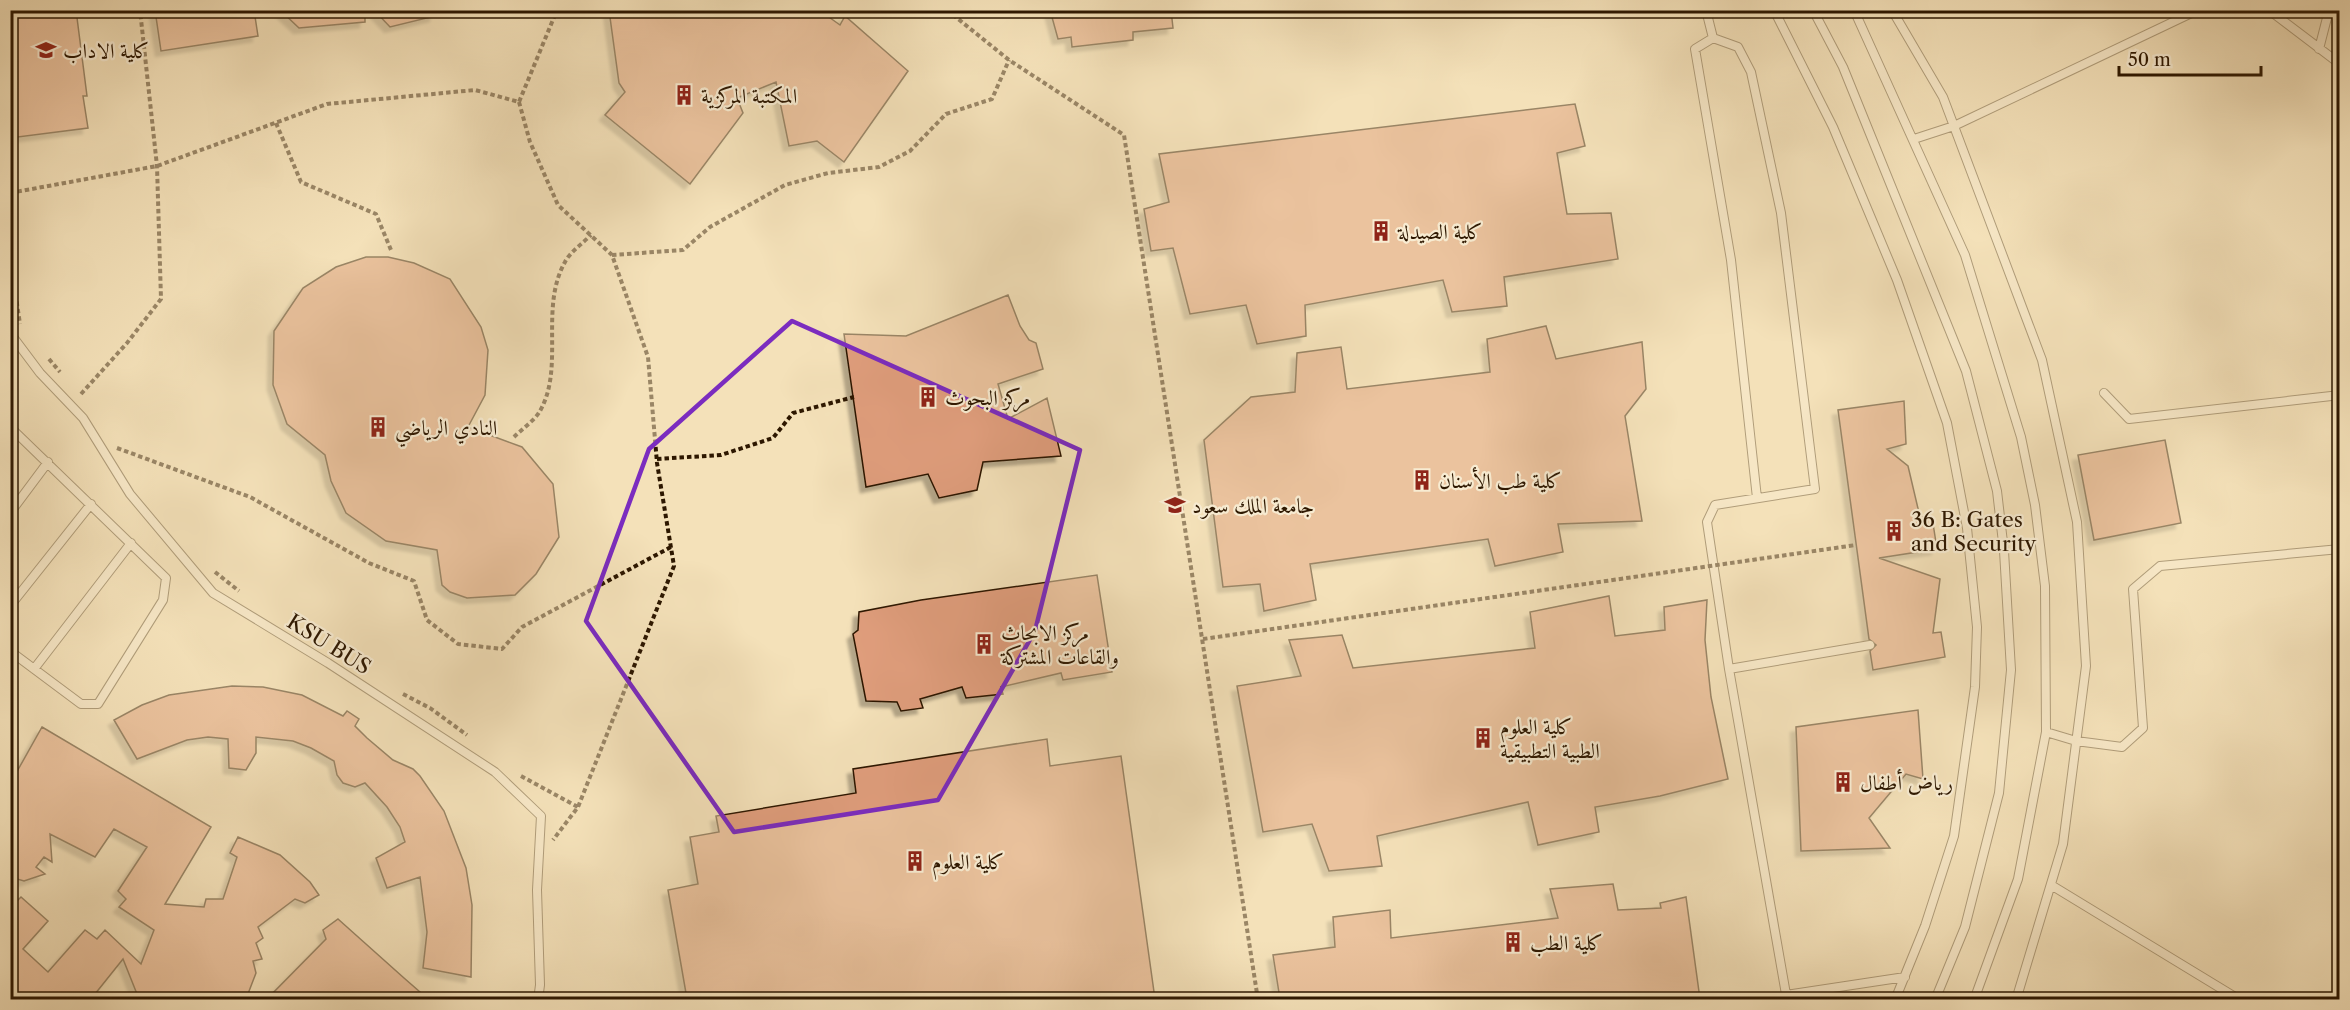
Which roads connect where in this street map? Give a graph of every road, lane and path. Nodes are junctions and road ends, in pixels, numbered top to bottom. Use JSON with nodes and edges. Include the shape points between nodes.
{"nodes":[{"id":1,"x":140,"y":10,"type":"edge"},
{"id":2,"x":557,"y":10,"type":"edge"},
{"id":3,"x":947,"y":10,"type":"edge"},
{"id":4,"x":1706,"y":10,"type":"edge"},
{"id":5,"x":1774,"y":10,"type":"edge"},
{"id":6,"x":1813,"y":10,"type":"edge"},
{"id":7,"x":1854,"y":10,"type":"edge"},
{"id":8,"x":1892,"y":10,"type":"edge"},
{"id":9,"x":2198,"y":10,"type":"edge"},
{"id":10,"x":2269,"y":10,"type":"edge"},
{"id":11,"x":2329,"y":10,"type":"edge"},
{"id":12,"x":1713,"y":38,"type":"junction"},
{"id":13,"x":2319,"y":49,"type":"junction"},
{"id":14,"x":1009,"y":60,"type":"junction"},
{"id":15,"x":2340,"y":64,"type":"edge"},
{"id":16,"x":519,"y":102,"type":"junction"},
{"id":17,"x":276,"y":123,"type":"junction"},
{"id":18,"x":1953,"y":126,"type":"junction"},
{"id":19,"x":1914,"y":140,"type":"junction"},
{"id":20,"x":157,"y":166,"type":"junction"},
{"id":21,"x":10,"y":193,"type":"edge"},
{"id":22,"x":591,"y":236,"type":"junction"},
{"id":23,"x":391,"y":250,"type":"dead end"},
{"id":24,"x":612,"y":255,"type":"junction"},
{"id":25,"x":10,"y":257,"type":"edge"},
{"id":26,"x":20,"y":329,"type":"dead end"},
{"id":27,"x":10,"y":333,"type":"edge"},
{"id":28,"x":43,"y":353,"type":"dead end"},
{"id":29,"x":66,"y":378,"type":"dead end"},
{"id":30,"x":73,"y":386,"type":"dead end"},
{"id":31,"x":2104,"y":393,"type":"dead end"},
{"id":32,"x":81,"y":394,"type":"junction"},
{"id":33,"x":2340,"y":395,"type":"edge"},
{"id":34,"x":854,"y":397,"type":"dead end"},
{"id":35,"x":87,"y":403,"type":"dead end"},
{"id":36,"x":10,"y":427,"type":"edge"},
{"id":37,"x":514,"y":437,"type":"dead end"},
{"id":38,"x":110,"y":438,"type":"dead end"},
{"id":39,"x":116,"y":447,"type":"junction"},
{"id":40,"x":123,"y":457,"type":"dead end"},
{"id":41,"x":657,"y":459,"type":"junction"},
{"id":42,"x":48,"y":462,"type":"junction"},
{"id":43,"x":1757,"y":498,"type":"junction"},
{"id":44,"x":91,"y":504,"type":"junction"},
{"id":45,"x":10,"y":513,"type":"edge"},
{"id":46,"x":131,"y":543,"type":"junction"},
{"id":47,"x":1856,"y":545,"type":"dead end"},
{"id":48,"x":671,"y":547,"type":"junction"},
{"id":49,"x":2340,"y":549,"type":"edge"},
{"id":50,"x":211,"y":568,"type":"dead end"},
{"id":51,"x":247,"y":598,"type":"dead end"},
{"id":52,"x":10,"y":606,"type":"edge"},
{"id":53,"x":1203,"y":639,"type":"junction"},
{"id":54,"x":1870,"y":645,"type":"dead end"},
{"id":55,"x":10,"y":651,"type":"edge"},
{"id":56,"x":34,"y":669,"type":"junction"},
{"id":57,"x":1728,"y":669,"type":"junction"},
{"id":58,"x":394,"y":689,"type":"dead end"},
{"id":59,"x":2046,"y":732,"type":"junction"},
{"id":60,"x":2076,"y":741,"type":"junction"},
{"id":61,"x":475,"y":742,"type":"dead end"},
{"id":62,"x":511,"y":769,"type":"dead end"},
{"id":63,"x":2051,"y":885,"type":"junction"},
{"id":64,"x":1905,"y":977,"type":"junction"},
{"id":65,"x":1786,"y":997,"type":"edge"},
{"id":66,"x":538,"y":999,"type":"edge"},
{"id":67,"x":1258,"y":999,"type":"edge"},
{"id":68,"x":1895,"y":999,"type":"edge"},
{"id":69,"x":1935,"y":999,"type":"edge"},
{"id":70,"x":1974,"y":999,"type":"edge"},
{"id":71,"x":2016,"y":999,"type":"edge"},
{"id":72,"x":2240,"y":999,"type":"edge"}],
"edges":[{"from":1,"to":20,"type":"path"},
{"from":2,"to":16,"type":"path"},
{"from":3,"to":14,"type":"path"},
{"from":4,"to":12,"type":"lane"},
{"from":5,"to":64,"type":"lane","via":[[1833,127],[1897,280],[1947,423],[1967,528],[1977,627],[1973,698],[1954,836]]},
{"from":6,"to":69,"type":"lane","via":[[1853,89],[1966,371],[1997,492],[2011,670],[1999,793],[1965,927]]},
{"from":7,"to":19,"type":"lane"},
{"from":8,"to":18,"type":"lane","via":[[1943,97]]},
{"from":9,"to":18,"type":"lane"},
{"from":10,"to":13,"type":"lane"},
{"from":11,"to":13,"type":"lane"},
{"from":12,"to":43,"type":"lane","via":[[1695,49],[1731,260]]},
{"from":12,"to":43,"type":"lane","via":[[1738,47],[1751,72],[1781,213],[1815,489]]},
{"from":13,"to":15,"type":"lane"},
{"from":14,"to":24,"type":"path","via":[[992,99],[946,114],[910,152],[879,167],[828,172],[785,185],[710,227],[683,250]]},
{"from":14,"to":53,"type":"path","via":[[1124,135]]},
{"from":16,"to":17,"type":"path","via":[[475,90],[327,105]]},
{"from":16,"to":22,"type":"path","via":[[530,142],[558,205]]},
{"from":17,"to":20,"type":"path"},
{"from":17,"to":23,"type":"path","via":[[301,182],[376,214]]},
{"from":18,"to":19,"type":"lane"},
{"from":18,"to":60,"type":"lane","via":[[2042,360],[2077,522],[2086,666]]},
{"from":19,"to":59,"type":"lane","via":[[1965,255],[2021,436],[2035,506],[2044,586]]},
{"from":20,"to":21,"type":"path"},
{"from":20,"to":32,"type":"path","via":[[161,299]]},
{"from":22,"to":24,"type":"path"},
{"from":22,"to":37,"type":"path","via":[[565,261],[555,292],[550,323],[554,351],[540,412]]},
{"from":24,"to":41,"type":"path","via":[[648,357]]},
{"from":25,"to":26,"type":"path"},
{"from":27,"to":66,"type":"lane","name":"KSU BUS","via":[[82,418],[130,494],[213,593],[495,772],[541,816]]},
{"from":28,"to":29,"type":"path"},
{"from":30,"to":32,"type":"path"},
{"from":31,"to":33,"type":"lane","via":[[2129,419]]},
{"from":32,"to":35,"type":"path"},
{"from":34,"to":41,"type":"path","via":[[793,413],[773,438],[721,455]]},
{"from":36,"to":42,"type":"lane"},
{"from":38,"to":39,"type":"path"},
{"from":39,"to":40,"type":"path"},
{"from":39,"to":48,"type":"path","via":[[250,497],[369,563],[414,581],[427,620],[458,644],[502,649],[522,627]]},
{"from":41,"to":48,"type":"path"},
{"from":42,"to":44,"type":"lane"},
{"from":42,"to":45,"type":"lane"},
{"from":43,"to":57,"type":"lane","via":[[1715,505],[1707,522]]},
{"from":44,"to":46,"type":"lane"},
{"from":44,"to":52,"type":"lane"},
{"from":46,"to":56,"type":"lane"},
{"from":46,"to":56,"type":"lane","via":[[166,578],[165,590],[163,600],[100,702],[81,704]]},
{"from":47,"to":53,"type":"path","bridge":true},
{"from":48,"to":62,"type":"path","via":[[674,566],[578,807]]},
{"from":49,"to":60,"type":"lane","via":[[2160,566],[2133,589],[2143,728],[2122,747]]},
{"from":50,"to":51,"type":"path"},
{"from":53,"to":67,"type":"path"},
{"from":54,"to":57,"type":"lane"},
{"from":55,"to":56,"type":"lane"},
{"from":57,"to":65,"type":"lane"},
{"from":58,"to":61,"type":"path","via":[[430,708]]},
{"from":59,"to":60,"type":"lane"},
{"from":59,"to":70,"type":"lane","via":[[2018,879]]},
{"from":60,"to":63,"type":"lane","via":[[2063,844]]},
{"from":63,"to":71,"type":"lane"},
{"from":63,"to":72,"type":"lane"},
{"from":64,"to":65,"type":"lane"},
{"from":64,"to":68,"type":"lane"}]}
